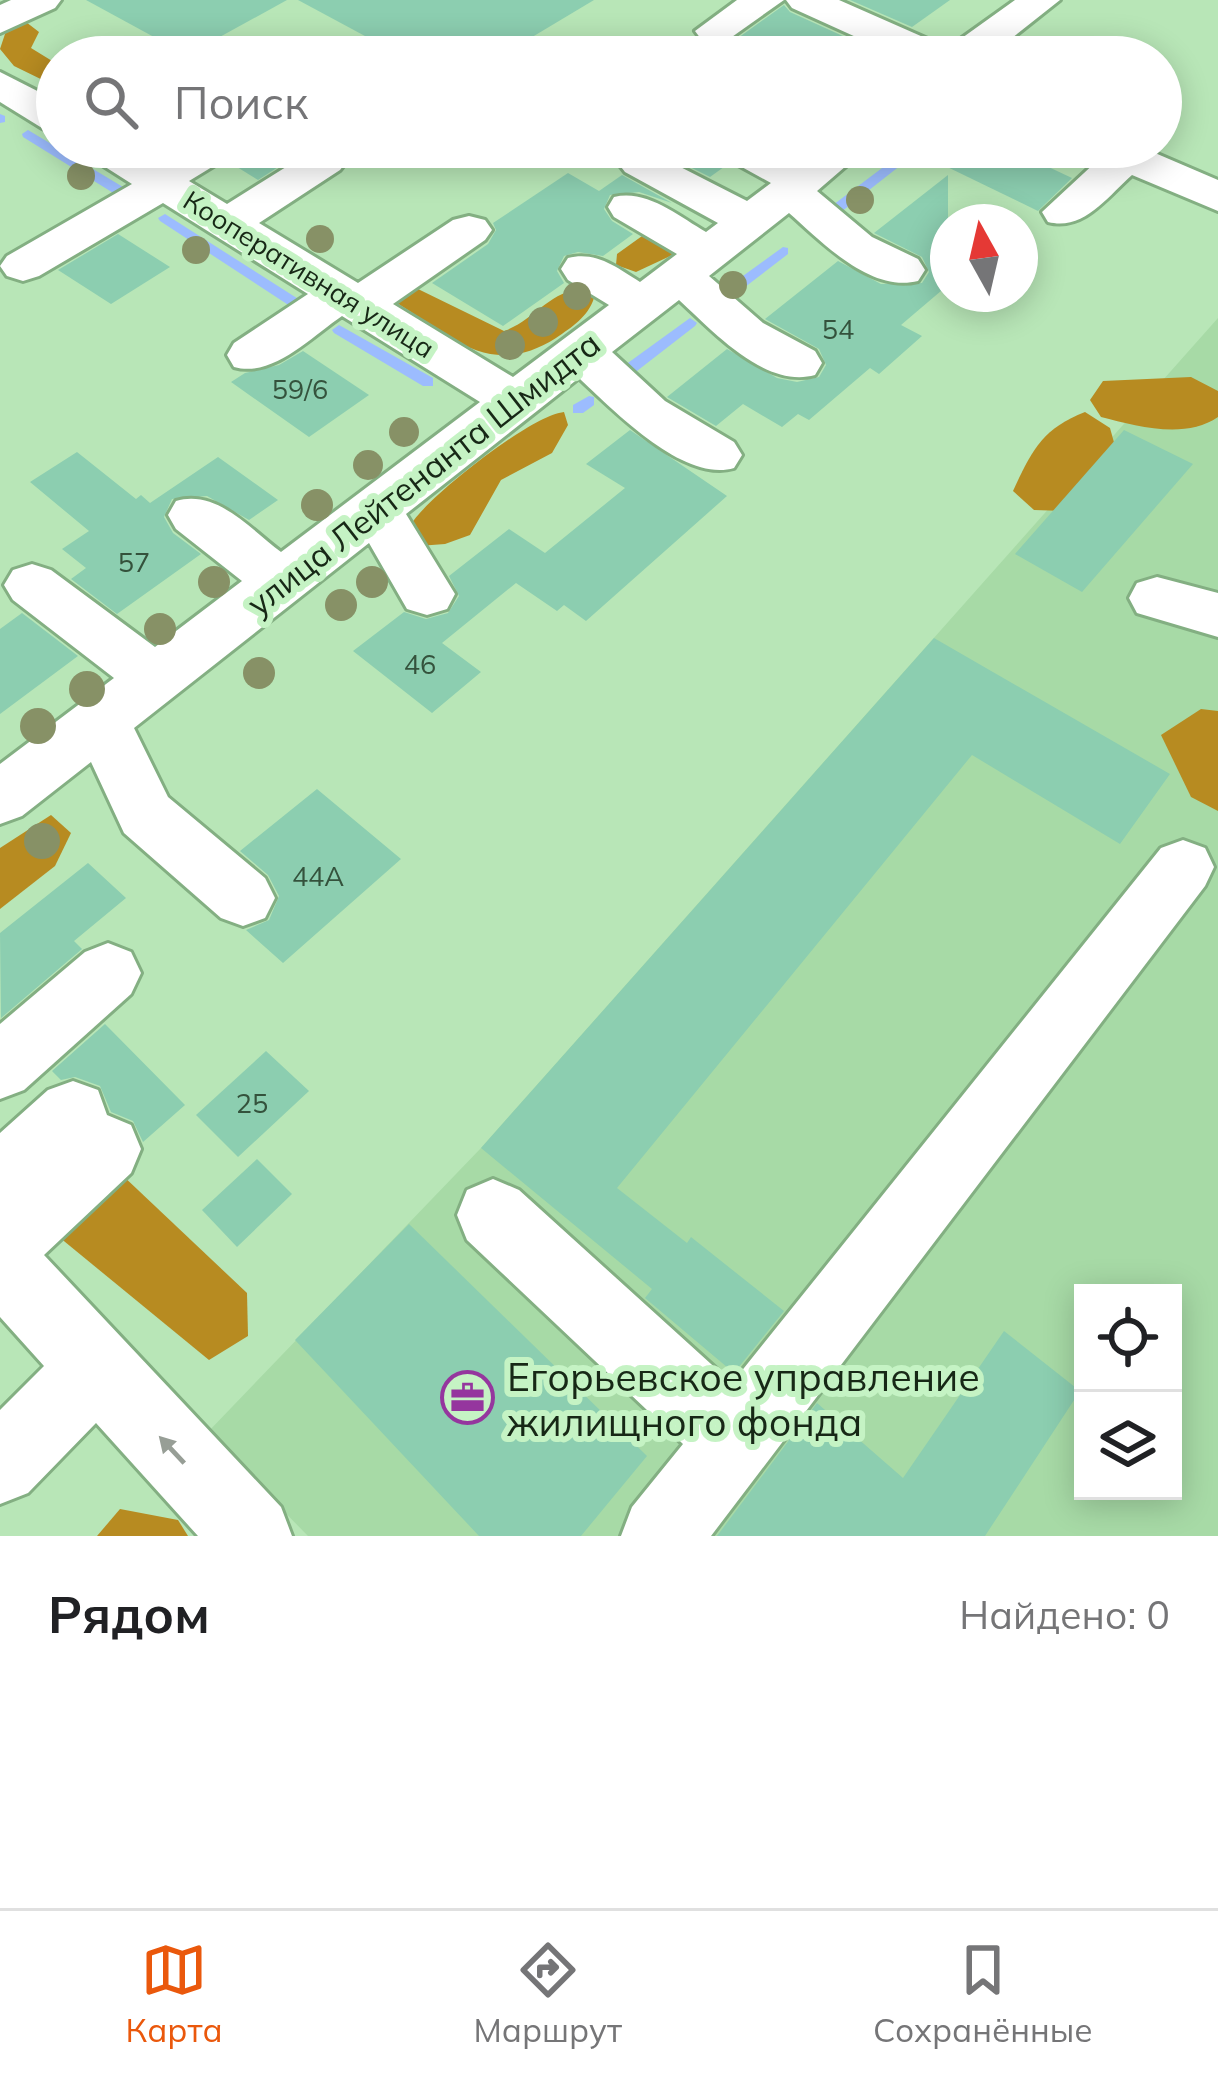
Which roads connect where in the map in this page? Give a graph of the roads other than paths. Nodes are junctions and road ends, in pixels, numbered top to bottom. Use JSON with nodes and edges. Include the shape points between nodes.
{"nodes":[{"id":1,"x":41,"y":0,"type":"edge"},
{"id":2,"x":1040,"y":0,"type":"edge"},
{"id":3,"x":789,"y":6,"type":"edge"},
{"id":4,"x":0,"y":21,"type":"edge"},
{"id":5,"x":715,"y":32,"type":"dead end"},
{"id":6,"x":874,"y":36,"type":"edge"},
{"id":7,"x":991,"y":36,"type":"edge"},
{"id":8,"x":0,"y":84,"type":"edge"},
{"id":9,"x":36,"y":106,"type":"edge"},
{"id":10,"x":36,"y":121,"type":"edge"},
{"id":11,"x":0,"y":135,"type":"edge"},
{"id":12,"x":136,"y":168,"type":"edge"},
{"id":13,"x":188,"y":168,"type":"edge"},
{"id":14,"x":315,"y":168,"type":"edge"},
{"id":15,"x":752,"y":168,"type":"edge"},
{"id":16,"x":818,"y":168,"type":"edge"},
{"id":17,"x":1093,"y":168,"type":"edge"},
{"id":18,"x":1153,"y":168,"type":"edge"},
{"id":19,"x":165,"y":186,"type":"junction"},
{"id":20,"x":1066,"y":194,"type":"dead end"},
{"id":21,"x":1218,"y":196,"type":"edge"},
{"id":22,"x":776,"y":200,"type":"junction"},
{"id":23,"x":292,"y":201,"type":"dead end"},
{"id":24,"x":234,"y":228,"type":"junction"},
{"id":25,"x":469,"y":230,"type":"dead end"},
{"id":26,"x":112,"y":231,"type":"dead end"},
{"id":27,"x":836,"y":262,"type":"dead end"},
{"id":28,"x":22,"y":266,"type":"dead end"},
{"id":29,"x":584,"y":269,"type":"dead end"},
{"id":30,"x":902,"y":270,"type":"dead end"},
{"id":31,"x":677,"y":277,"type":"junction"},
{"id":32,"x":350,"y":299,"type":"junction"},
{"id":33,"x":580,"y":351,"type":"junction"},
{"id":34,"x":251,"y":355,"type":"dead end"},
{"id":35,"x":798,"y":363,"type":"dead end"},
{"id":36,"x":515,"y":401,"type":"junction"},
{"id":37,"x":716,"y":455,"type":"dead end"},
{"id":38,"x":375,"y":509,"type":"junction"},
{"id":39,"x":259,"y":513,"type":"dead end"},
{"id":40,"x":195,"y":514,"type":"dead end"},
{"id":41,"x":298,"y":570,"type":"junction"},
{"id":42,"x":32,"y":585,"type":"dead end"},
{"id":43,"x":427,"y":594,"type":"dead end"},
{"id":44,"x":1156,"y":598,"type":"dead end"},
{"id":45,"x":1218,"y":615,"type":"edge"},
{"id":46,"x":156,"y":679,"type":"junction"},
{"id":47,"x":101,"y":721,"type":"junction"},
{"id":48,"x":0,"y":799,"type":"edge"},
{"id":49,"x":1183,"y":867,"type":"dead end"},
{"id":50,"x":243,"y":898,"type":"dead end"},
{"id":51,"x":108,"y":973,"type":"dead end"},
{"id":52,"x":0,"y":1067,"type":"edge"},
{"id":53,"x":0,"y":1180,"type":"edge"},
{"id":54,"x":493,"y":1215,"type":"dead end"},
{"id":55,"x":0,"y":1246,"type":"edge"},
{"id":56,"x":0,"y":1262,"type":"edge"},
{"id":57,"x":97,"y":1368,"type":"junction"},
{"id":58,"x":736,"y":1440,"type":"junction"},
{"id":59,"x":0,"y":1465,"type":"edge"},
{"id":60,"x":252,"y":1536,"type":"edge"},
{"id":61,"x":661,"y":1536,"type":"edge"}],
"edges":[{"from":1,"to":4,"type":"street"},
{"from":2,"to":7,"type":"street"},
{"from":3,"to":5,"type":"street"},
{"from":3,"to":6,"type":"street"},
{"from":8,"to":9,"type":"street"},
{"from":10,"to":11,"type":"street"},
{"from":12,"to":19,"type":"street","name":"Кооперативная улица"},
{"from":13,"to":19,"type":"street"},
{"from":14,"to":24,"type":"street"},
{"from":15,"to":22,"type":"street"},
{"from":16,"to":22,"type":"street","name":"улица Лейтенанта Шмидта"},
{"from":17,"to":20,"type":"street"},
{"from":18,"to":21,"type":"street"},
{"from":19,"to":24,"type":"street","name":"Кооперативная улица"},
{"from":19,"to":26,"type":"street"},
{"from":19,"to":28,"type":"street"},
{"from":22,"to":27,"type":"street"},
{"from":22,"to":30,"type":"street"},
{"from":22,"to":31,"type":"street","name":"улица Лейтенанта Шмидта"},
{"from":22,"to":31,"type":"street","via":[[635,185]]},
{"from":23,"to":24,"type":"street"},
{"from":24,"to":32,"type":"street","name":"Кооперативная улица"},
{"from":25,"to":32,"type":"street"},
{"from":29,"to":31,"type":"street"},
{"from":31,"to":33,"type":"street","name":"улица Лейтенанта Шмидта"},
{"from":31,"to":35,"type":"street","via":[[746,334]]},
{"from":32,"to":34,"type":"street"},
{"from":32,"to":36,"type":"street","name":"Кооперативная улица"},
{"from":33,"to":36,"type":"street","name":"улица Лейтенанта Шмидта"},
{"from":33,"to":37,"type":"street","via":[[647,413]]},
{"from":36,"to":38,"type":"street","name":"улица Лейтенанта Шмидта"},
{"from":38,"to":41,"type":"street","name":"улица Лейтенанта Шмидта"},
{"from":38,"to":43,"type":"street"},
{"from":39,"to":41,"type":"street"},
{"from":40,"to":41,"type":"street"},
{"from":41,"to":46,"type":"street","name":"улица Лейтенанта Шмидта"},
{"from":42,"to":46,"type":"street"},
{"from":44,"to":45,"type":"street"},
{"from":46,"to":47,"type":"street","name":"улица Лейтенанта Шмидта"},
{"from":47,"to":48,"type":"street","name":"улица Лейтенанта Шмидта"},
{"from":47,"to":50,"type":"street","via":[[146,815]]},
{"from":49,"to":58,"type":"street"},
{"from":51,"to":52,"type":"street"},
{"from":53,"to":55,"type":"street","via":[[90,1131]]},
{"from":54,"to":58,"type":"street"},
{"from":56,"to":57,"type":"street"},
{"from":57,"to":59,"type":"street"},
{"from":60,"to":57,"type":"street","one_way":true},
{"from":58,"to":61,"type":"street"}]}
